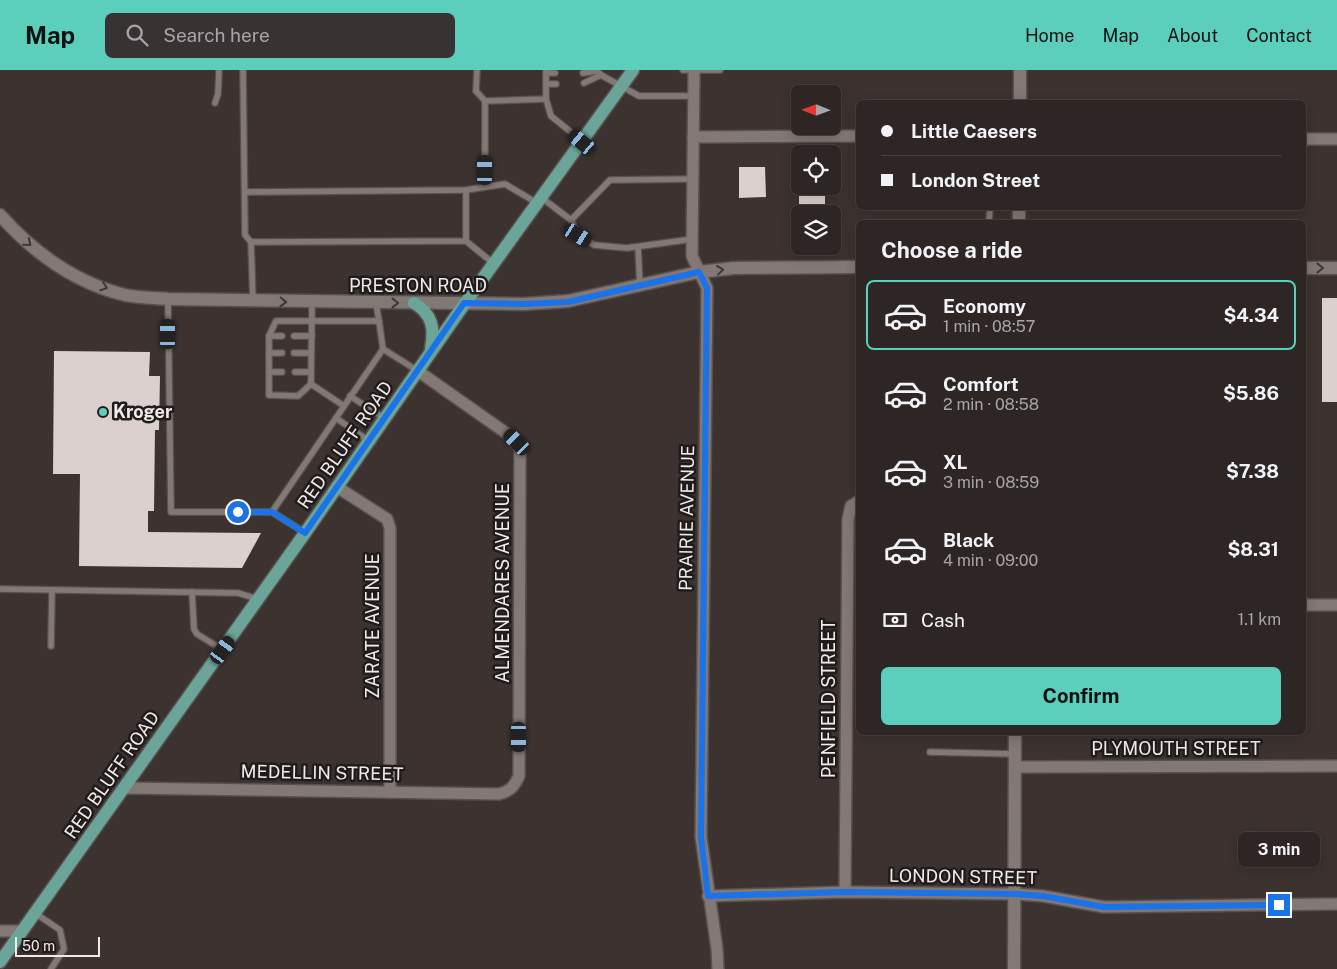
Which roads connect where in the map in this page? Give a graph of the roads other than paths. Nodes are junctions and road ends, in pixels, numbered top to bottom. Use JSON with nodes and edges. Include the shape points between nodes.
{"nodes":[{"id":1,"x":219,"y":70,"type":"edge"},
{"id":2,"x":243,"y":70,"type":"edge"},
{"id":3,"x":477,"y":70,"type":"edge"},
{"id":4,"x":633,"y":70,"type":"edge"},
{"id":5,"x":690,"y":70,"type":"edge"},
{"id":6,"x":720,"y":70,"type":"edge"},
{"id":7,"x":1020,"y":70,"type":"edge"},
{"id":8,"x":546,"y":72,"type":"edge"},
{"id":9,"x":583,"y":72,"type":"dead end"},
{"id":10,"x":598,"y":72,"type":"edge"},
{"id":11,"x":555,"y":73,"type":"dead end"},
{"id":12,"x":584,"y":83,"type":"dead end"},
{"id":13,"x":546,"y":84,"type":"junction"},
{"id":14,"x":556,"y":84,"type":"dead end"},
{"id":15,"x":621,"y":87,"type":"junction"},
{"id":16,"x":694,"y":96,"type":"junction"},
{"id":17,"x":546,"y":99,"type":"junction"},
{"id":18,"x":1020,"y":100,"type":"edge"},
{"id":19,"x":485,"y":101,"type":"junction"},
{"id":20,"x":215,"y":103,"type":"dead end"},
{"id":21,"x":856,"y":136,"type":"edge"},
{"id":22,"x":694,"y":137,"type":"junction"},
{"id":23,"x":1306,"y":139,"type":"edge"},
{"id":24,"x":1337,"y":139,"type":"edge"},
{"id":25,"x":582,"y":142,"type":"junction"},
{"id":26,"x":694,"y":179,"type":"junction"},
{"id":27,"x":485,"y":187,"type":"junction"},
{"id":28,"x":466,"y":190,"type":"junction"},
{"id":29,"x":245,"y":192,"type":"junction"},
{"id":30,"x":540,"y":200,"type":"junction"},
{"id":31,"x":0,"y":216,"type":"edge"},
{"id":32,"x":571,"y":220,"type":"junction"},
{"id":33,"x":693,"y":240,"type":"junction"},
{"id":34,"x":466,"y":241,"type":"junction"},
{"id":35,"x":251,"y":242,"type":"junction"},
{"id":36,"x":638,"y":247,"type":"junction"},
{"id":37,"x":494,"y":263,"type":"junction"},
{"id":38,"x":856,"y":267,"type":"edge"},
{"id":39,"x":1306,"y":268,"type":"edge"},
{"id":40,"x":1337,"y":268,"type":"edge"},
{"id":41,"x":699,"y":272,"type":"junction"},
{"id":42,"x":640,"y":286,"type":"junction"},
{"id":43,"x":168,"y":299,"type":"junction"},
{"id":44,"x":253,"y":301,"type":"junction"},
{"id":45,"x":312,"y":303,"type":"junction"},
{"id":46,"x":376,"y":303,"type":"junction"},
{"id":47,"x":414,"y":303,"type":"junction"},
{"id":48,"x":464,"y":303,"type":"junction"},
{"id":49,"x":312,"y":321,"type":"junction"},
{"id":50,"x":379,"y":321,"type":"junction"},
{"id":51,"x":269,"y":336,"type":"junction"},
{"id":52,"x":282,"y":336,"type":"dead end"},
{"id":53,"x":294,"y":336,"type":"dead end"},
{"id":54,"x":312,"y":336,"type":"junction"},
{"id":55,"x":383,"y":349,"type":"junction"},
{"id":56,"x":269,"y":353,"type":"junction"},
{"id":57,"x":282,"y":353,"type":"dead end"},
{"id":58,"x":294,"y":353,"type":"dead end"},
{"id":59,"x":311,"y":353,"type":"junction"},
{"id":60,"x":430,"y":354,"type":"junction"},
{"id":61,"x":418,"y":371,"type":"junction"},
{"id":62,"x":269,"y":372,"type":"junction"},
{"id":63,"x":282,"y":372,"type":"dead end"},
{"id":64,"x":295,"y":372,"type":"dead end"},
{"id":65,"x":311,"y":372,"type":"junction"},
{"id":66,"x":311,"y":384,"type":"junction"},
{"id":67,"x":350,"y":396,"type":"junction"},
{"id":68,"x":344,"y":406,"type":"junction"},
{"id":69,"x":336,"y":418,"type":"junction"},
{"id":70,"x":385,"y":419,"type":"junction"},
{"id":71,"x":370,"y":441,"type":"junction"},
{"id":72,"x":338,"y":487,"type":"junction"},
{"id":73,"x":855,"y":504,"type":"edge"},
{"id":74,"x":272,"y":512,"type":"junction"},
{"id":75,"x":305,"y":533,"type":"junction"},
{"id":76,"x":0,"y":589,"type":"edge"},
{"id":77,"x":52,"y":590,"type":"junction"},
{"id":78,"x":192,"y":592,"type":"junction"},
{"id":79,"x":258,"y":599,"type":"junction"},
{"id":80,"x":1306,"y":605,"type":"edge"},
{"id":81,"x":1337,"y":605,"type":"edge"},
{"id":82,"x":51,"y":646,"type":"dead end"},
{"id":83,"x":223,"y":650,"type":"junction"},
{"id":84,"x":1015,"y":735,"type":"edge"},
{"id":85,"x":930,"y":752,"type":"dead end"},
{"id":86,"x":1015,"y":754,"type":"junction"},
{"id":87,"x":1337,"y":766,"type":"edge"},
{"id":88,"x":1015,"y":767,"type":"junction"},
{"id":89,"x":515,"y":786,"type":"joint"},
{"id":90,"x":125,"y":788,"type":"junction"},
{"id":91,"x":390,"y":792,"type":"junction"},
{"id":92,"x":845,"y":892,"type":"junction"},
{"id":93,"x":1015,"y":894,"type":"junction"},
{"id":94,"x":708,"y":896,"type":"junction"},
{"id":95,"x":1337,"y":904,"type":"edge"},
{"id":96,"x":35,"y":913,"type":"junction"},
{"id":97,"x":0,"y":931,"type":"edge"},
{"id":98,"x":22,"y":931,"type":"junction"},
{"id":99,"x":0,"y":962,"type":"edge"},
{"id":100,"x":52,"y":969,"type":"edge"},
{"id":101,"x":718,"y":969,"type":"edge"},
{"id":102,"x":1014,"y":969,"type":"edge"}],
"edges":[{"from":1,"to":20,"type":"lane"},
{"from":2,"to":29,"type":"lane"},
{"from":3,"to":19,"type":"lane","via":[[476,92]]},
{"from":4,"to":15,"type":"main road","name":"RED BLUFF ROAD"},
{"from":5,"to":6,"type":"lane"},
{"from":5,"to":16,"type":"street","name":"PRAIRIE AVENUE"},
{"from":7,"to":18,"type":"main road"},
{"from":8,"to":11,"type":"lane"},
{"from":8,"to":13,"type":"lane"},
{"from":9,"to":10,"type":"lane"},
{"from":10,"to":12,"type":"lane"},
{"from":10,"to":15,"type":"lane"},
{"from":13,"to":14,"type":"lane"},
{"from":13,"to":17,"type":"lane"},
{"from":15,"to":16,"type":"lane","via":[[639,96]]},
{"from":15,"to":25,"type":"main road","name":"RED BLUFF ROAD"},
{"from":16,"to":22,"type":"street","name":"PRAIRIE AVENUE"},
{"from":17,"to":19,"type":"lane"},
{"from":17,"to":25,"type":"lane","via":[[551,116]]},
{"from":19,"to":27,"type":"lane"},
{"from":21,"to":22,"type":"street"},
{"from":22,"to":26,"type":"street","name":"PRAIRIE AVENUE"},
{"from":23,"to":24,"type":"street"},
{"from":25,"to":30,"type":"main road","name":"RED BLUFF ROAD"},
{"from":26,"to":32,"type":"lane","via":[[610,180]]},
{"from":26,"to":33,"type":"street","name":"PRAIRIE AVENUE"},
{"from":27,"to":28,"type":"lane"},
{"from":27,"to":30,"type":"lane","via":[[505,184]]},
{"from":28,"to":29,"type":"lane"},
{"from":28,"to":34,"type":"lane"},
{"from":29,"to":35,"type":"lane","via":[[245,235]]},
{"from":30,"to":32,"type":"lane"},
{"from":30,"to":37,"type":"main road","name":"RED BLUFF ROAD"},
{"from":31,"to":43,"type":"main road","name":"PRESTON ROAD","one_way":true,"via":[[18,235],[60,268],[88,282],[126,295]]},
{"from":32,"to":36,"type":"lane","via":[[578,235],[594,245]]},
{"from":33,"to":36,"type":"lane"},
{"from":33,"to":41,"type":"street","name":"PRAIRIE AVENUE","via":[[692,256]]},
{"from":34,"to":35,"type":"lane"},
{"from":34,"to":37,"type":"lane"},
{"from":35,"to":44,"type":"lane"},
{"from":36,"to":42,"type":"lane"},
{"from":37,"to":48,"type":"main road","name":"RED BLUFF ROAD"},
{"from":41,"to":38,"type":"main road","name":"PRESTON ROAD","one_way":true,"via":[[734,268]]},
{"from":39,"to":40,"type":"main road","one_way":true},
{"from":41,"to":42,"type":"main road","name":"PRESTON ROAD"},
{"from":41,"to":94,"type":"street","name":"PRAIRIE AVENUE","via":[[707,288],[701,837]]},
{"from":42,"to":48,"type":"main road","name":"PRESTON ROAD","via":[[568,302]]},
{"from":43,"to":44,"type":"main road","name":"PRESTON ROAD"},
{"from":43,"to":74,"type":"lane","via":[[171,512]]},
{"from":44,"to":45,"type":"main road","name":"PRESTON ROAD","one_way":true},
{"from":45,"to":46,"type":"main road","name":"PRESTON ROAD"},
{"from":45,"to":49,"type":"lane"},
{"from":46,"to":47,"type":"main road","name":"PRESTON ROAD","one_way":true},
{"from":46,"to":50,"type":"lane"},
{"from":47,"to":48,"type":"main road","name":"PRESTON ROAD"},
{"from":47,"to":60,"type":"main road","via":[[425,310],[431,321],[434,333]]},
{"from":48,"to":60,"type":"main road","name":"RED BLUFF ROAD"},
{"from":49,"to":50,"type":"lane"},
{"from":49,"to":51,"type":"lane","via":[[276,321]]},
{"from":49,"to":54,"type":"lane"},
{"from":50,"to":55,"type":"lane"},
{"from":51,"to":52,"type":"lane"},
{"from":51,"to":56,"type":"lane"},
{"from":53,"to":54,"type":"lane"},
{"from":54,"to":59,"type":"lane"},
{"from":55,"to":61,"type":"lane"},
{"from":55,"to":67,"type":"lane"},
{"from":56,"to":57,"type":"lane"},
{"from":56,"to":62,"type":"lane"},
{"from":58,"to":59,"type":"lane"},
{"from":59,"to":65,"type":"lane"},
{"from":60,"to":61,"type":"main road","name":"RED BLUFF ROAD"},
{"from":61,"to":70,"type":"main road","name":"RED BLUFF ROAD"},
{"from":61,"to":89,"type":"street","name":"ALMENDARES AVENUE","via":[[510,435],[520,449],[519,776]]},
{"from":62,"to":63,"type":"lane"},
{"from":62,"to":66,"type":"lane","via":[[269,395],[298,396]]},
{"from":64,"to":65,"type":"lane"},
{"from":65,"to":66,"type":"lane"},
{"from":66,"to":68,"type":"lane"},
{"from":67,"to":68,"type":"lane"},
{"from":67,"to":70,"type":"lane"},
{"from":68,"to":69,"type":"lane"},
{"from":69,"to":71,"type":"lane"},
{"from":69,"to":74,"type":"lane"},
{"from":70,"to":71,"type":"main road","name":"RED BLUFF ROAD"},
{"from":71,"to":72,"type":"main road","name":"RED BLUFF ROAD"},
{"from":72,"to":75,"type":"main road","name":"RED BLUFF ROAD"},
{"from":72,"to":91,"type":"street","name":"ZARATE AVENUE","via":[[387,518],[390,528]]},
{"from":73,"to":92,"type":"street","name":"PENFIELD STREET","via":[[848,519]]},
{"from":74,"to":75,"type":"lane"},
{"from":75,"to":79,"type":"main road","name":"RED BLUFF ROAD"},
{"from":76,"to":77,"type":"lane"},
{"from":77,"to":78,"type":"lane"},
{"from":77,"to":82,"type":"lane"},
{"from":78,"to":79,"type":"lane","via":[[238,593]]},
{"from":78,"to":83,"type":"lane","via":[[194,630]]},
{"from":79,"to":83,"type":"main road","name":"RED BLUFF ROAD"},
{"from":80,"to":81,"type":"street"},
{"from":83,"to":90,"type":"main road","name":"RED BLUFF ROAD"},
{"from":84,"to":86,"type":"main road"},
{"from":85,"to":86,"type":"lane"},
{"from":86,"to":88,"type":"main road"},
{"from":87,"to":88,"type":"street","name":"PLYMOUTH STREET"},
{"from":88,"to":93,"type":"main road"},
{"from":89,"to":91,"type":"street","name":"MEDELLIN STREET","via":[[499,794]]},
{"from":90,"to":91,"type":"street","name":"MEDELLIN STREET"},
{"from":90,"to":96,"type":"main road","name":"RED BLUFF ROAD"},
{"from":92,"to":93,"type":"street","name":"LONDON STREET"},
{"from":92,"to":94,"type":"street","name":"LONDON STREET"},
{"from":93,"to":95,"type":"street","name":"LONDON STREET","via":[[1104,907]]},
{"from":93,"to":102,"type":"main road"},
{"from":94,"to":101,"type":"street","name":"PRAIRIE AVENUE"},
{"from":96,"to":98,"type":"main road","name":"RED BLUFF ROAD"},
{"from":96,"to":100,"type":"lane","via":[[60,930],[64,949]]},
{"from":97,"to":98,"type":"street"},
{"from":98,"to":99,"type":"main road","name":"RED BLUFF ROAD"}]}
